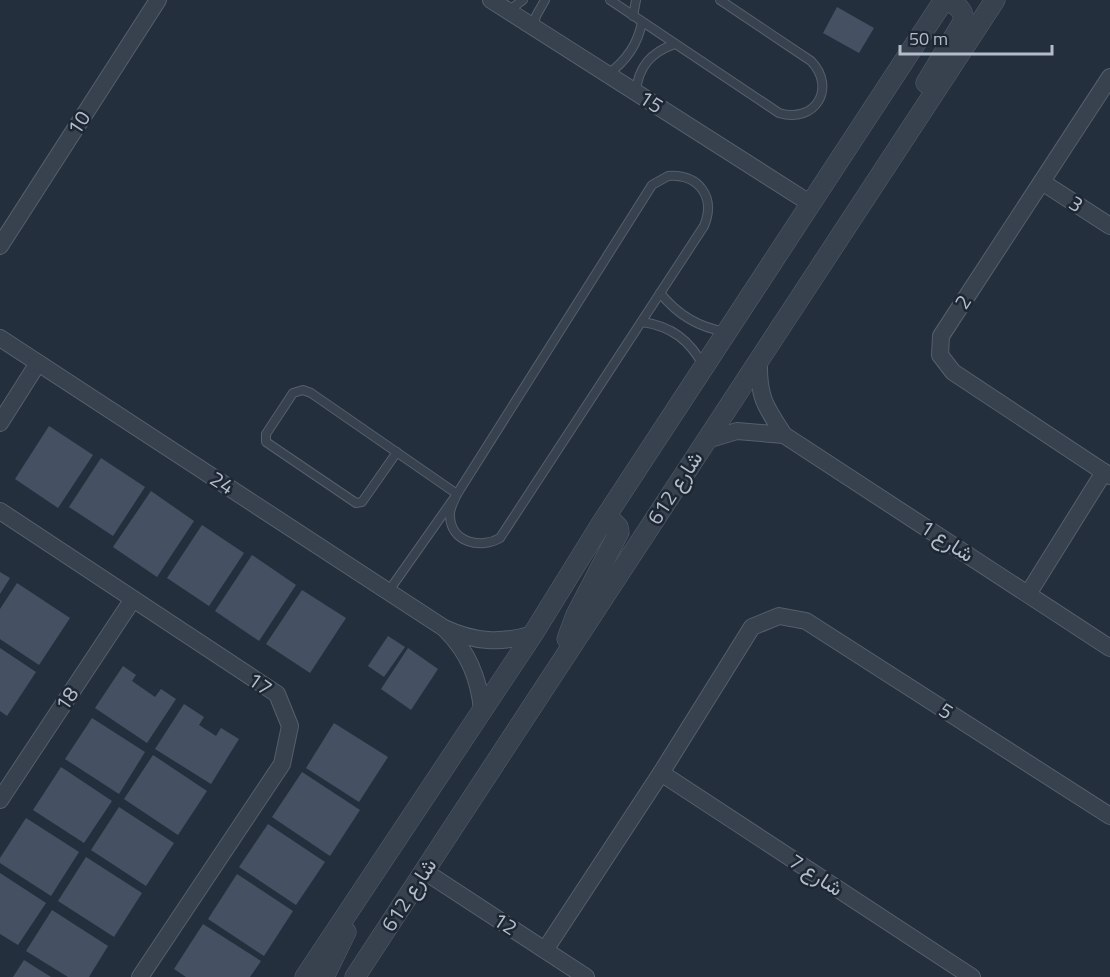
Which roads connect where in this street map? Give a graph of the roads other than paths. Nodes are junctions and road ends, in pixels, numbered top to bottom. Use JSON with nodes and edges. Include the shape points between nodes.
{"nodes":[{"id":1,"x":158,"y":0,"type":"edge"},
{"id":2,"x":491,"y":0,"type":"edge"},
{"id":3,"x":523,"y":0,"type":"edge"},
{"id":4,"x":545,"y":0,"type":"edge"},
{"id":5,"x":610,"y":0,"type":"edge"},
{"id":6,"x":636,"y":0,"type":"edge"},
{"id":7,"x":720,"y":0,"type":"edge"},
{"id":8,"x":946,"y":0,"type":"edge"},
{"id":9,"x":995,"y":0,"type":"edge"},
{"id":10,"x":508,"y":11,"type":"junction"},
{"id":11,"x":633,"y":16,"type":"junction"},
{"id":12,"x":642,"y":22,"type":"junction"},
{"id":13,"x":533,"y":27,"type":"junction"},
{"id":14,"x":675,"y":44,"type":"junction"},
{"id":15,"x":608,"y":74,"type":"junction"},
{"id":16,"x":1110,"y":77,"type":"edge"},
{"id":17,"x":636,"y":93,"type":"junction"},
{"id":18,"x":888,"y":163,"type":"junction"},
{"id":19,"x":1042,"y":182,"type":"junction"},
{"id":20,"x":811,"y":204,"type":"junction"},
{"id":21,"x":1110,"y":226,"type":"edge"},
{"id":22,"x":0,"y":246,"type":"edge"},
{"id":23,"x":660,"y":293,"type":"junction"},
{"id":24,"x":642,"y":322,"type":"junction"},
{"id":25,"x":727,"y":332,"type":"junction"},
{"id":26,"x":0,"y":338,"type":"edge"},
{"id":27,"x":759,"y":360,"type":"junction"},
{"id":28,"x":38,"y":363,"type":"junction"},
{"id":29,"x":704,"y":367,"type":"junction"},
{"id":30,"x":0,"y":423,"type":"edge"},
{"id":31,"x":784,"y":435,"type":"junction"},
{"id":32,"x":707,"y":440,"type":"junction"},
{"id":33,"x":397,"y":452,"type":"junction"},
{"id":34,"x":1107,"y":474,"type":"edge"},
{"id":35,"x":457,"y":494,"type":"junction"},
{"id":36,"x":0,"y":511,"type":"edge"},
{"id":37,"x":601,"y":524,"type":"junction"},
{"id":38,"x":388,"y":592,"type":"junction"},
{"id":39,"x":1028,"y":594,"type":"junction"},
{"id":40,"x":133,"y":599,"type":"junction"},
{"id":41,"x":444,"y":628,"type":"junction"},
{"id":42,"x":533,"y":634,"type":"junction"},
{"id":43,"x":1110,"y":648,"type":"edge"},
{"id":44,"x":558,"y":667,"type":"junction"},
{"id":45,"x":482,"y":710,"type":"junction"},
{"id":46,"x":661,"y":773,"type":"junction"},
{"id":47,"x":0,"y":800,"type":"edge"},
{"id":48,"x":1110,"y":816,"type":"edge"},
{"id":49,"x":380,"y":862,"type":"junction"},
{"id":50,"x":424,"y":871,"type":"junction"},
{"id":51,"x":545,"y":950,"type":"junction"},
{"id":52,"x":140,"y":977,"type":"edge"},
{"id":53,"x":304,"y":977,"type":"edge"},
{"id":54,"x":324,"y":977,"type":"edge"},
{"id":55,"x":355,"y":977,"type":"edge"},
{"id":56,"x":586,"y":977,"type":"edge"},
{"id":57,"x":972,"y":977,"type":"edge"}],
"edges":[{"from":1,"to":22,"type":"street","name":"10"},
{"from":2,"to":10,"type":"street","name":"15"},
{"from":3,"to":10,"type":"lane"},
{"from":4,"to":13,"type":"lane"},
{"from":5,"to":11,"type":"lane"},
{"from":6,"to":11,"type":"lane"},
{"from":7,"to":14,"type":"lane","via":[[818,67],[823,84],[813,108],[797,116],[779,113]]},
{"from":8,"to":18,"type":"street","via":[[960,9],[963,22],[899,125]]},
{"from":8,"to":20,"type":"street","name":"شارع 612"},
{"from":9,"to":18,"type":"street","name":"شارع 612"},
{"from":10,"to":13,"type":"street","name":"15"},
{"from":11,"to":12,"type":"lane"},
{"from":12,"to":14,"type":"lane"},
{"from":12,"to":15,"type":"lane","via":[[631,51]]},
{"from":13,"to":15,"type":"street","name":"15"},
{"from":14,"to":17,"type":"lane","via":[[647,61]]},
{"from":15,"to":17,"type":"street","name":"15"},
{"from":16,"to":19,"type":"street","name":"2"},
{"from":17,"to":20,"type":"street","name":"15"},
{"from":18,"to":27,"type":"street","name":"شارع 612"},
{"from":19,"to":21,"type":"street","name":"3"},
{"from":19,"to":34,"type":"street","name":"2","via":[[941,336],[940,355],[953,372]]},
{"from":20,"to":25,"type":"street","name":"شارع 612"},
{"from":23,"to":24,"type":"lane"},
{"from":23,"to":25,"type":"lane","via":[[689,320]]},
{"from":23,"to":35,"type":"lane","via":[[708,218],[708,202],[700,187],[677,176],[652,185]]},
{"from":24,"to":29,"type":"lane","via":[[679,335]]},
{"from":24,"to":35,"type":"lane","via":[[500,538],[484,545],[460,537],[449,514]]},
{"from":25,"to":29,"type":"street","name":"شارع 612"},
{"from":26,"to":28,"type":"street","name":"24"},
{"from":27,"to":31,"type":"street","name":"شارع 1","via":[[764,404]]},
{"from":27,"to":32,"type":"street","name":"شارع 612"},
{"from":28,"to":30,"type":"street"},
{"from":28,"to":38,"type":"street","name":"24"},
{"from":29,"to":37,"type":"street","name":"شارع 612"},
{"from":31,"to":32,"type":"street","name":"شارع 1","via":[[737,431]]},
{"from":31,"to":39,"type":"street","name":"شارع 1"},
{"from":32,"to":44,"type":"street","name":"شارع 612"},
{"from":33,"to":33,"type":"lane","via":[[362,502],[356,503],[267,442],[266,434],[293,393],[303,390]]},
{"from":33,"to":35,"type":"lane"},
{"from":34,"to":39,"type":"street"},
{"from":35,"to":38,"type":"lane"},
{"from":36,"to":40,"type":"street","name":"17"},
{"from":37,"to":42,"type":"street","name":"شارع 612"},
{"from":37,"to":44,"type":"street","via":[[614,523],[618,532],[576,615]]},
{"from":38,"to":41,"type":"street","name":"24"},
{"from":39,"to":43,"type":"street","name":"شارع 1"},
{"from":40,"to":47,"type":"street","name":"18"},
{"from":40,"to":52,"type":"street","name":"17","via":[[277,694],[290,726],[282,764]]},
{"from":41,"to":42,"type":"street","name":"24","via":[[488,641]]},
{"from":41,"to":45,"type":"street","name":"24","via":[[472,665]]},
{"from":42,"to":45,"type":"street","name":"شارع 612"},
{"from":44,"to":50,"type":"street","name":"شارع 612"},
{"from":45,"to":49,"type":"street","name":"شارع 612"},
{"from":46,"to":48,"type":"street","name":"5","via":[[752,627],[779,616],[806,621]]},
{"from":46,"to":51,"type":"street"},
{"from":46,"to":57,"type":"street","name":"شارع 7"},
{"from":49,"to":53,"type":"street","name":"شارع 612"},
{"from":49,"to":54,"type":"street"},
{"from":50,"to":51,"type":"street","name":"12"},
{"from":50,"to":55,"type":"street","name":"شارع 612"},
{"from":51,"to":56,"type":"street","name":"12"}]}
